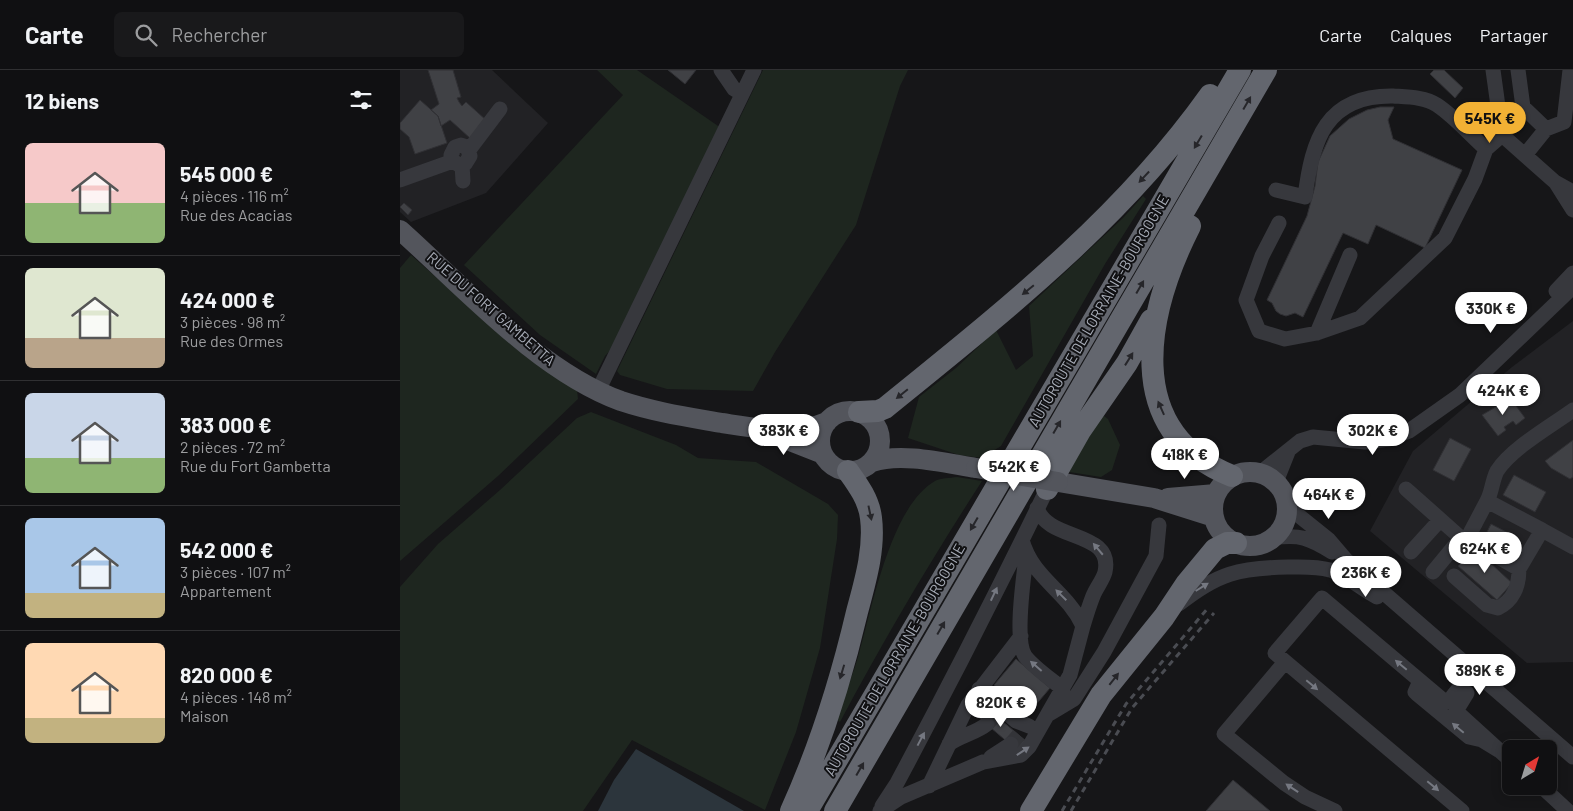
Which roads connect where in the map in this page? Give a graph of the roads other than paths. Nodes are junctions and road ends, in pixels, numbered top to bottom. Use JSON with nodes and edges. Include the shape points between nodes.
{"nodes":[{"id":1,"x":721,"y":70,"type":"edge"},
{"id":2,"x":754,"y":70,"type":"edge"},
{"id":3,"x":1228,"y":70,"type":"edge"},
{"id":4,"x":1240,"y":70,"type":"edge"},
{"id":5,"x":1266,"y":70,"type":"edge"},
{"id":6,"x":1493,"y":70,"type":"edge"},
{"id":7,"x":1518,"y":70,"type":"edge"},
{"id":8,"x":1570,"y":70,"type":"edge"},
{"id":9,"x":742,"y":94,"type":"junction"},
{"id":10,"x":500,"y":109,"type":"dead end"},
{"id":11,"x":1546,"y":129,"type":"junction"},
{"id":12,"x":1502,"y":135,"type":"junction"},
{"id":13,"x":1227,"y":136,"type":"junction"},
{"id":14,"x":1486,"y":149,"type":"junction"},
{"id":15,"x":1525,"y":155,"type":"junction"},
{"id":16,"x":458,"y":163,"type":"junction"},
{"id":17,"x":400,"y":180,"type":"edge"},
{"id":18,"x":463,"y":181,"type":"dead end"},
{"id":19,"x":1555,"y":182,"type":"junction"},
{"id":20,"x":1276,"y":190,"type":"dead end"},
{"id":21,"x":1573,"y":192,"type":"edge"},
{"id":22,"x":1573,"y":210,"type":"edge"},
{"id":23,"x":1279,"y":223,"type":"dead end"},
{"id":24,"x":400,"y":230,"type":"edge"},
{"id":25,"x":1350,"y":255,"type":"dead end"},
{"id":26,"x":1573,"y":273,"type":"edge"},
{"id":27,"x":1573,"y":287,"type":"edge"},
{"id":28,"x":1157,"y":310,"type":"junction"},
{"id":29,"x":1317,"y":333,"type":"junction"},
{"id":30,"x":598,"y":391,"type":"junction"},
{"id":31,"x":1573,"y":410,"type":"edge"},
{"id":32,"x":859,"y":412,"type":"junction"},
{"id":33,"x":1434,"y":414,"type":"junction"},
{"id":34,"x":827,"y":422,"type":"junction"},
{"id":35,"x":758,"y":429,"type":"junction"},
{"id":36,"x":879,"y":432,"type":"junction"},
{"id":37,"x":823,"y":454,"type":"junction"},
{"id":38,"x":932,"y":460,"type":"junction"},
{"id":39,"x":872,"y":462,"type":"junction"},
{"id":40,"x":848,"y":471,"type":"junction"},
{"id":41,"x":1232,"y":476,"type":"junction"},
{"id":42,"x":1268,"y":477,"type":"junction"},
{"id":43,"x":1406,"y":489,"type":"dead end"},
{"id":44,"x":1047,"y":493,"type":"junction"},
{"id":45,"x":1216,"y":494,"type":"junction"},
{"id":46,"x":1154,"y":498,"type":"junction"},
{"id":47,"x":1487,"y":501,"type":"junction"},
{"id":48,"x":1288,"y":507,"type":"junction"},
{"id":49,"x":1214,"y":517,"type":"junction"},
{"id":50,"x":1440,"y":520,"type":"junction"},
{"id":51,"x":1159,"y":525,"type":"dead end"},
{"id":52,"x":1542,"y":530,"type":"junction"},
{"id":53,"x":1273,"y":538,"type":"junction"},
{"id":54,"x":1464,"y":538,"type":"junction"},
{"id":55,"x":1022,"y":540,"type":"junction"},
{"id":56,"x":1236,"y":543,"type":"junction"},
{"id":57,"x":1573,"y":547,"type":"edge"},
{"id":58,"x":1410,"y":552,"type":"dead end"},
{"id":59,"x":1026,"y":556,"type":"junction"},
{"id":60,"x":1346,"y":560,"type":"junction"},
{"id":61,"x":1519,"y":569,"type":"junction"},
{"id":62,"x":1432,"y":572,"type":"dead end"},
{"id":63,"x":1454,"y":576,"type":"dead end"},
{"id":64,"x":1407,"y":613,"type":"junction"},
{"id":65,"x":1164,"y":616,"type":"junction"},
{"id":66,"x":1083,"y":626,"type":"junction"},
{"id":67,"x":1021,"y":636,"type":"junction"},
{"id":68,"x":1285,"y":662,"type":"junction"},
{"id":69,"x":1477,"y":674,"type":"junction"},
{"id":70,"x":1420,"y":681,"type":"junction"},
{"id":71,"x":979,"y":689,"type":"junction"},
{"id":72,"x":1063,"y":689,"type":"junction"},
{"id":73,"x":994,"y":716,"type":"junction"},
{"id":74,"x":1048,"y":717,"type":"junction"},
{"id":75,"x":1019,"y":735,"type":"junction"},
{"id":76,"x":948,"y":745,"type":"junction"},
{"id":77,"x":1502,"y":752,"type":"edge"},
{"id":78,"x":1502,"y":753,"type":"edge"},
{"id":79,"x":1573,"y":757,"type":"edge"},
{"id":80,"x":983,"y":762,"type":"junction"},
{"id":81,"x":929,"y":786,"type":"junction"},
{"id":82,"x":1551,"y":795,"type":"edge"},
{"id":83,"x":791,"y":811,"type":"edge"},
{"id":84,"x":807,"y":811,"type":"edge"},
{"id":85,"x":835,"y":811,"type":"edge"},
{"id":86,"x":879,"y":811,"type":"edge"},
{"id":87,"x":1031,"y":811,"type":"edge"},
{"id":88,"x":1335,"y":811,"type":"edge"},
{"id":89,"x":1462,"y":811,"type":"edge"},
{"id":90,"x":1568,"y":811,"type":"edge"}],
"edges":[{"from":1,"to":9,"type":"street","via":[[734,89]]},
{"from":2,"to":9,"type":"street"},
{"from":3,"to":32,"type":"highway","one_way":true,"via":[[1184,132],[1098,227],[1038,282],[885,408]]},
{"from":4,"to":84,"type":"highway","name":"AUTOROUTE DE LORRAINE-BOURGOGNE","one_way":true},
{"from":13,"to":5,"type":"highway","name":"AUTOROUTE DE LORRAINE-BOURGOGNE","one_way":true},
{"from":6,"to":12,"type":"street"},
{"from":7,"to":11,"type":"street","via":[[1523,107]]},
{"from":8,"to":11,"type":"street","via":[[1564,122]]},
{"from":9,"to":30,"type":"street"},
{"from":10,"to":16,"type":"street","via":[[469,150],[469,159]]},
{"from":11,"to":15,"type":"street"},
{"from":12,"to":14,"type":"street"},
{"from":12,"to":15,"type":"street"},
{"from":13,"to":28,"type":"highway","via":[[1220,166],[1180,246]]},
{"from":85,"to":13,"type":"highway","name":"AUTOROUTE DE LORRAINE-BOURGOGNE","one_way":true},
{"from":14,"to":20,"type":"street","via":[[1437,105],[1409,96],[1356,100],[1335,113],[1316,143],[1305,197]]},
{"from":14,"to":29,"type":"street","via":[[1475,179],[1445,238],[1360,318]]},
{"from":15,"to":19,"type":"street"},
{"from":16,"to":17,"type":"street"},
{"from":16,"to":18,"type":"street"},
{"from":19,"to":21,"type":"street"},
{"from":19,"to":22,"type":"street"},
{"from":23,"to":29,"type":"street","via":[[1262,256],[1246,300],[1259,330],[1285,339]]},
{"from":24,"to":30,"type":"main road","name":"RUE DU FORT GAMBETTA","via":[[526,344],[566,374]]},
{"from":25,"to":29,"type":"street"},
{"from":26,"to":33,"type":"street","via":[[1541,308],[1451,391]]},
{"from":27,"to":33,"type":"street","via":[[1460,395]]},
{"from":41,"to":28,"type":"highway","one_way":true,"via":[[1187,446],[1161,409],[1151,354]]},
{"from":44,"to":28,"type":"highway","one_way":true,"via":[[1080,431],[1127,363]]},
{"from":30,"to":35,"type":"main road","name":"RUE DU FORT GAMBETTA","via":[[646,408]]},
{"from":31,"to":47,"type":"street","via":[[1505,460],[1496,473]]},
{"from":32,"to":34,"type":"main road","via":[[841,412]]},
{"from":32,"to":36,"type":"main road","via":[[868,417]]},
{"from":33,"to":42,"type":"street","via":[[1409,432],[1389,439],[1365,442],[1312,437],[1300,441],[1288,450]]},
{"from":34,"to":35,"type":"main road","name":"RUE DU FORT GAMBETTA","via":[[799,429]]},
{"from":34,"to":37,"type":"main road","via":[[820,437]]},
{"from":35,"to":37,"type":"main road","name":"RUE DU FORT GAMBETTA"},
{"from":36,"to":38,"type":"main road"},
{"from":36,"to":39,"type":"main road","via":[[879,448]]},
{"from":37,"to":40,"type":"main road","via":[[838,468]]},
{"from":38,"to":39,"type":"main road","via":[[883,458]]},
{"from":38,"to":44,"type":"main road","bridge":true,"via":[[976,468]]},
{"from":39,"to":40,"type":"main road"},
{"from":40,"to":83,"type":"highway","one_way":true,"via":[[869,508],[872,524],[870,553],[834,699]]},
{"from":41,"to":42,"type":"main road","via":[[1241,472]]},
{"from":41,"to":45,"type":"main road"},
{"from":42,"to":48,"type":"main road","via":[[1286,498]]},
{"from":43,"to":50,"type":"street"},
{"from":44,"to":46,"type":"main road"},
{"from":44,"to":55,"type":"street"},
{"from":66,"to":44,"type":"street","one_way":true,"via":[[1105,571],[1105,561],[1094,544],[1045,523],[1040,517]]},
{"from":45,"to":46,"type":"main road"},
{"from":45,"to":49,"type":"main road"},
{"from":46,"to":49,"type":"main road"},
{"from":47,"to":52,"type":"street"},
{"from":47,"to":54,"type":"street"},
{"from":48,"to":53,"type":"main road","via":[[1284,525]]},
{"from":48,"to":60,"type":"street","via":[[1328,539]]},
{"from":49,"to":56,"type":"main road","via":[[1222,532]]},
{"from":50,"to":54,"type":"street"},
{"from":50,"to":58,"type":"street"},
{"from":51,"to":74,"type":"street","via":[[1156,556],[1104,652],[1074,699]]},
{"from":52,"to":57,"type":"street"},
{"from":52,"to":61,"type":"street"},
{"from":53,"to":56,"type":"main road","via":[[1255,546]]},
{"from":53,"to":60,"type":"street","via":[[1306,537]]},
{"from":54,"to":61,"type":"street"},
{"from":54,"to":62,"type":"street"},
{"from":55,"to":59,"type":"street"},
{"from":86,"to":55,"type":"street","one_way":true,"via":[[902,775]]},
{"from":56,"to":65,"type":"highway","via":[[1222,544],[1208,556]]},
{"from":66,"to":59,"type":"street","one_way":true,"via":[[1076,611]]},
{"from":59,"to":67,"type":"street"},
{"from":60,"to":64,"type":"street"},
{"from":61,"to":63,"type":"street","via":[[1519,582],[1508,603],[1498,608],[1487,605]]},
{"from":65,"to":64,"type":"street","one_way":true,"via":[[1209,583],[1237,571],[1315,567],[1331,570]]},
{"from":64,"to":69,"type":"street"},
{"from":87,"to":65,"type":"highway","one_way":true,"via":[[1101,695]]},
{"from":66,"to":72,"type":"street"},
{"from":67,"to":71,"type":"street"},
{"from":72,"to":67,"type":"street","one_way":true,"via":[[1025,656]]},
{"from":70,"to":68,"type":"street","one_way":true,"via":[[1322,598],[1275,654]]},
{"from":88,"to":68,"type":"street","one_way":true,"via":[[1284,783],[1224,734]]},
{"from":68,"to":89,"type":"street","one_way":true},
{"from":69,"to":70,"type":"street","via":[[1448,702]]},
{"from":69,"to":77,"type":"street","via":[[1456,711]]},
{"from":69,"to":79,"type":"street"},
{"from":78,"to":70,"type":"street","one_way":true,"via":[[1482,740],[1469,737],[1417,694],[1416,687]]},
{"from":71,"to":73,"type":"street"},
{"from":71,"to":76,"type":"street"},
{"from":72,"to":74,"type":"street"},
{"from":73,"to":75,"type":"street","via":[[1016,721]]},
{"from":73,"to":76,"type":"street","via":[[980,730],[962,735]]},
{"from":74,"to":75,"type":"street"},
{"from":80,"to":74,"type":"street","one_way":true,"via":[[1020,754],[1029,748]]},
{"from":75,"to":80,"type":"street"},
{"from":76,"to":81,"type":"street"},
{"from":80,"to":81,"type":"street"},
{"from":81,"to":86,"type":"street","via":[[901,797]]},
{"from":82,"to":90,"type":"street"}]}
